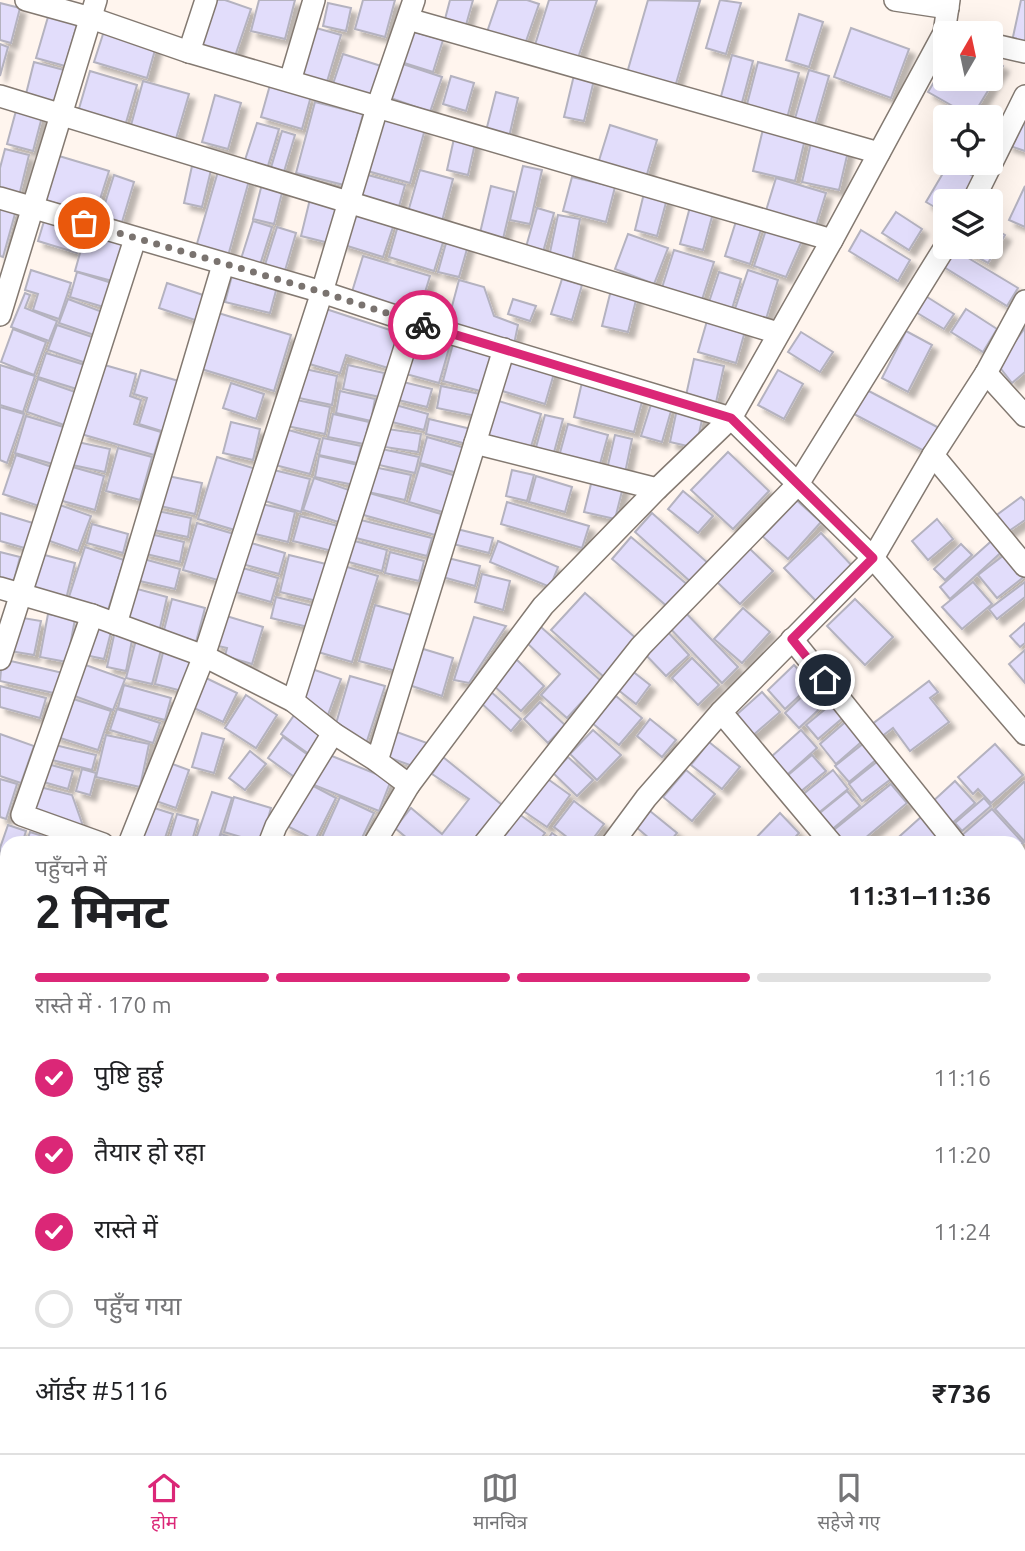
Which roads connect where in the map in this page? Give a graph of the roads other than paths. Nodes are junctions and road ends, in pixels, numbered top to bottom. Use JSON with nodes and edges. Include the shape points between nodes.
{"nodes":[{"id":1,"x":26,"y":0,"type":"edge"},
{"id":2,"x":206,"y":0,"type":"edge"},
{"id":3,"x":314,"y":0,"type":"edge"},
{"id":4,"x":895,"y":0,"type":"edge"},
{"id":5,"x":948,"y":4,"type":"edge"},
{"id":6,"x":94,"y":9,"type":"edge"},
{"id":7,"x":411,"y":10,"type":"edge"},
{"id":8,"x":1003,"y":47,"type":"edge"},
{"id":9,"x":189,"y":52,"type":"junction"},
{"id":10,"x":1025,"y":52,"type":"edge"},
{"id":11,"x":933,"y":53,"type":"edge"},
{"id":12,"x":290,"y":80,"type":"junction"},
{"id":13,"x":0,"y":96,"type":"edge"},
{"id":14,"x":1025,"y":96,"type":"edge"},
{"id":15,"x":377,"y":108,"type":"junction"},
{"id":16,"x":61,"y":115,"type":"junction"},
{"id":17,"x":879,"y":153,"type":"junction"},
{"id":18,"x":979,"y":189,"type":"edge"},
{"id":19,"x":0,"y":198,"type":"edge"},
{"id":20,"x":350,"y":204,"type":"junction"},
{"id":21,"x":33,"y":207,"type":"junction"},
{"id":22,"x":135,"y":239,"type":"junction"},
{"id":23,"x":832,"y":240,"type":"junction"},
{"id":24,"x":938,"y":259,"type":"edge"},
{"id":25,"x":223,"y":265,"type":"junction"},
{"id":26,"x":322,"y":292,"type":"junction"},
{"id":27,"x":1025,"y":301,"type":"edge"},
{"id":28,"x":1,"y":309,"type":"edge"},
{"id":29,"x":413,"y":322,"type":"junction"},
{"id":30,"x":778,"y":333,"type":"junction"},
{"id":31,"x":504,"y":349,"type":"junction"},
{"id":32,"x":986,"y":373,"type":"junction"},
{"id":33,"x":1025,"y":416,"type":"edge"},
{"id":34,"x":731,"y":418,"type":"junction"},
{"id":35,"x":475,"y":443,"type":"junction"},
{"id":36,"x":933,"y":455,"type":"junction"},
{"id":37,"x":798,"y":484,"type":"junction"},
{"id":38,"x":657,"y":489,"type":"junction"},
{"id":39,"x":873,"y":558,"type":"junction"},
{"id":40,"x":1025,"y":566,"type":"edge"},
{"id":41,"x":0,"y":588,"type":"edge"},
{"id":42,"x":21,"y":594,"type":"junction"},
{"id":43,"x":92,"y":615,"type":"junction"},
{"id":44,"x":116,"y":624,"type":"junction"},
{"id":45,"x":792,"y":639,"type":"junction"},
{"id":46,"x":204,"y":656,"type":"junction"},
{"id":47,"x":0,"y":659,"type":"edge"},
{"id":48,"x":293,"y":701,"type":"junction"},
{"id":49,"x":721,"y":712,"type":"junction"},
{"id":50,"x":333,"y":733,"type":"junction"},
{"id":51,"x":1025,"y":734,"type":"edge"},
{"id":52,"x":377,"y":761,"type":"junction"},
{"id":53,"x":409,"y":785,"type":"junction"},
{"id":54,"x":81,"y":836,"type":"edge"},
{"id":55,"x":132,"y":836,"type":"edge"},
{"id":56,"x":272,"y":836,"type":"edge"},
{"id":57,"x":379,"y":836,"type":"edge"},
{"id":58,"x":490,"y":836,"type":"edge"},
{"id":59,"x":618,"y":836,"type":"edge"},
{"id":60,"x":825,"y":836,"type":"edge"},
{"id":61,"x":950,"y":836,"type":"edge"}],
"edges":[{"from":1,"to":6,"type":"street"},
{"from":2,"to":9,"type":"street"},
{"from":3,"to":12,"type":"street"},
{"from":4,"to":5,"type":"street"},
{"from":6,"to":9,"type":"street"},
{"from":6,"to":16,"type":"street"},
{"from":7,"to":15,"type":"street"},
{"from":7,"to":17,"type":"street"},
{"from":8,"to":10,"type":"street"},
{"from":9,"to":12,"type":"street"},
{"from":11,"to":17,"type":"street"},
{"from":12,"to":15,"type":"street"},
{"from":13,"to":16,"type":"street"},
{"from":14,"to":18,"type":"street"},
{"from":15,"to":20,"type":"street"},
{"from":15,"to":23,"type":"street"},
{"from":16,"to":20,"type":"street"},
{"from":16,"to":21,"type":"street"},
{"from":17,"to":23,"type":"street"},
{"from":19,"to":21,"type":"street"},
{"from":20,"to":26,"type":"street"},
{"from":20,"to":30,"type":"street"},
{"from":21,"to":22,"type":"street"},
{"from":21,"to":28,"type":"street"},
{"from":22,"to":25,"type":"street"},
{"from":22,"to":42,"type":"street"},
{"from":23,"to":30,"type":"street"},
{"from":24,"to":37,"type":"street"},
{"from":25,"to":26,"type":"street"},
{"from":25,"to":44,"type":"street"},
{"from":26,"to":29,"type":"street"},
{"from":26,"to":46,"type":"street"},
{"from":27,"to":32,"type":"street"},
{"from":29,"to":31,"type":"street"},
{"from":29,"to":48,"type":"street"},
{"from":30,"to":34,"type":"street"},
{"from":31,"to":34,"type":"street"},
{"from":31,"to":35,"type":"street"},
{"from":32,"to":33,"type":"street"},
{"from":32,"to":36,"type":"street"},
{"from":34,"to":37,"type":"street"},
{"from":34,"to":38,"type":"street"},
{"from":35,"to":38,"type":"street"},
{"from":35,"to":52,"type":"street"},
{"from":36,"to":39,"type":"street"},
{"from":36,"to":40,"type":"street"},
{"from":37,"to":39,"type":"street"},
{"from":37,"to":58,"type":"street","via":[[641,646]]},
{"from":38,"to":53,"type":"street","via":[[543,606]]},
{"from":39,"to":45,"type":"street"},
{"from":39,"to":51,"type":"street"},
{"from":41,"to":42,"type":"street"},
{"from":42,"to":43,"type":"street"},
{"from":42,"to":47,"type":"street"},
{"from":43,"to":44,"type":"street"},
{"from":43,"to":54,"type":"street","via":[[22,815]]},
{"from":44,"to":46,"type":"street"},
{"from":45,"to":49,"type":"street"},
{"from":45,"to":61,"type":"street"},
{"from":46,"to":48,"type":"street"},
{"from":46,"to":55,"type":"street"},
{"from":48,"to":50,"type":"street"},
{"from":49,"to":59,"type":"street"},
{"from":49,"to":60,"type":"street"},
{"from":50,"to":52,"type":"street"},
{"from":50,"to":56,"type":"street"},
{"from":52,"to":53,"type":"street"},
{"from":53,"to":57,"type":"street"}]}
